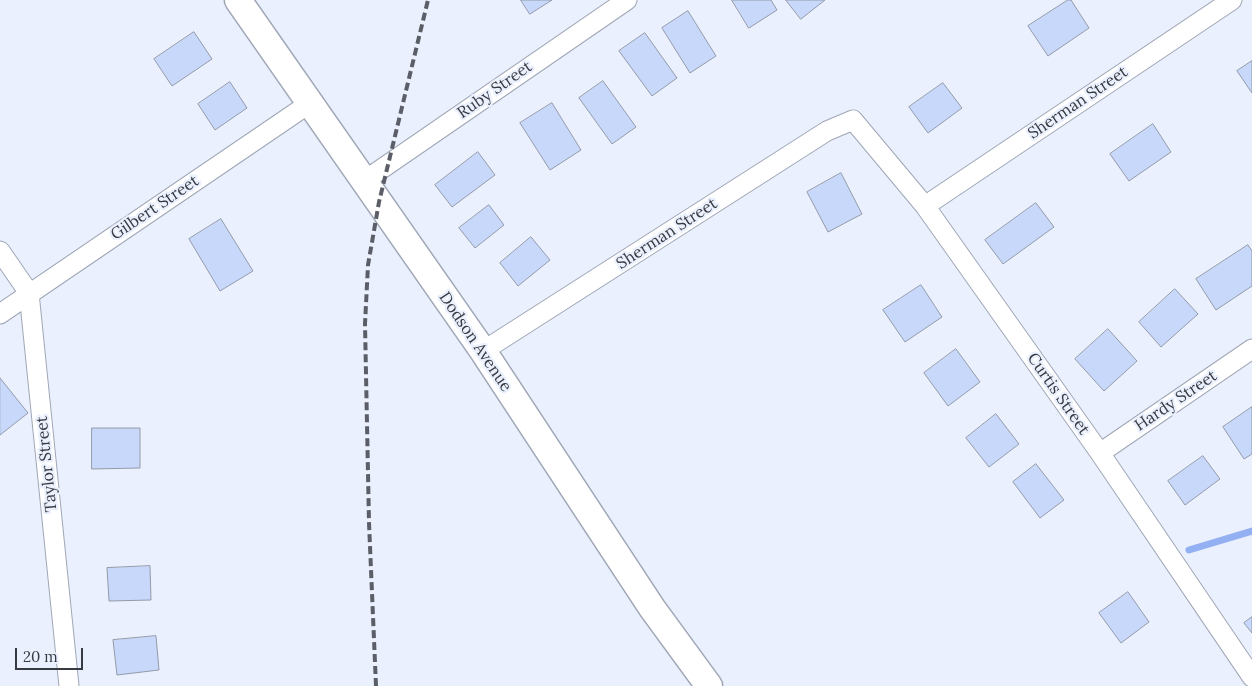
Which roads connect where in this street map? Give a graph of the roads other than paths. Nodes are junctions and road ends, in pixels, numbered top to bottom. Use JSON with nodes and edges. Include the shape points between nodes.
{"nodes":[{"id":1,"x":238,"y":0,"type":"edge"},
{"id":2,"x":627,"y":0,"type":"edge"},
{"id":3,"x":1232,"y":0,"type":"edge"},
{"id":4,"x":310,"y":103,"type":"junction"},
{"id":5,"x":853,"y":120,"type":"joint"},
{"id":6,"x":364,"y":180,"type":"junction"},
{"id":7,"x":924,"y":206,"type":"junction"},
{"id":8,"x":0,"y":251,"type":"edge"},
{"id":9,"x":29,"y":293,"type":"junction"},
{"id":10,"x":0,"y":314,"type":"edge"},
{"id":11,"x":1252,"y":349,"type":"edge"},
{"id":12,"x":483,"y":351,"type":"junction"},
{"id":13,"x":1100,"y":453,"type":"junction"},
{"id":14,"x":1252,"y":677,"type":"edge"},
{"id":15,"x":69,"y":686,"type":"edge"},
{"id":16,"x":709,"y":686,"type":"edge"}],
"edges":[{"from":1,"to":4,"type":"main road","name":"Dodson Avenue"},
{"from":2,"to":6,"type":"street","name":"Ruby Street"},
{"from":3,"to":7,"type":"street","name":"Sherman Street"},
{"from":4,"to":6,"type":"main road","name":"Dodson Avenue"},
{"from":4,"to":9,"type":"street","name":"Gilbert Street"},
{"from":5,"to":7,"type":"street","name":"Curtis Street"},
{"from":5,"to":12,"type":"street","name":"Sherman Street","via":[[827,131]]},
{"from":6,"to":12,"type":"main road","name":"Dodson Avenue"},
{"from":7,"to":13,"type":"street","name":"Curtis Street"},
{"from":8,"to":9,"type":"street","name":"Taylor Street"},
{"from":9,"to":10,"type":"street","name":"Gilbert Street"},
{"from":9,"to":15,"type":"street","name":"Taylor Street"},
{"from":11,"to":13,"type":"street","name":"Hardy Street"},
{"from":12,"to":16,"type":"main road","name":"Dodson Avenue","via":[[652,608]]},
{"from":13,"to":14,"type":"street","name":"Curtis Street"}]}
